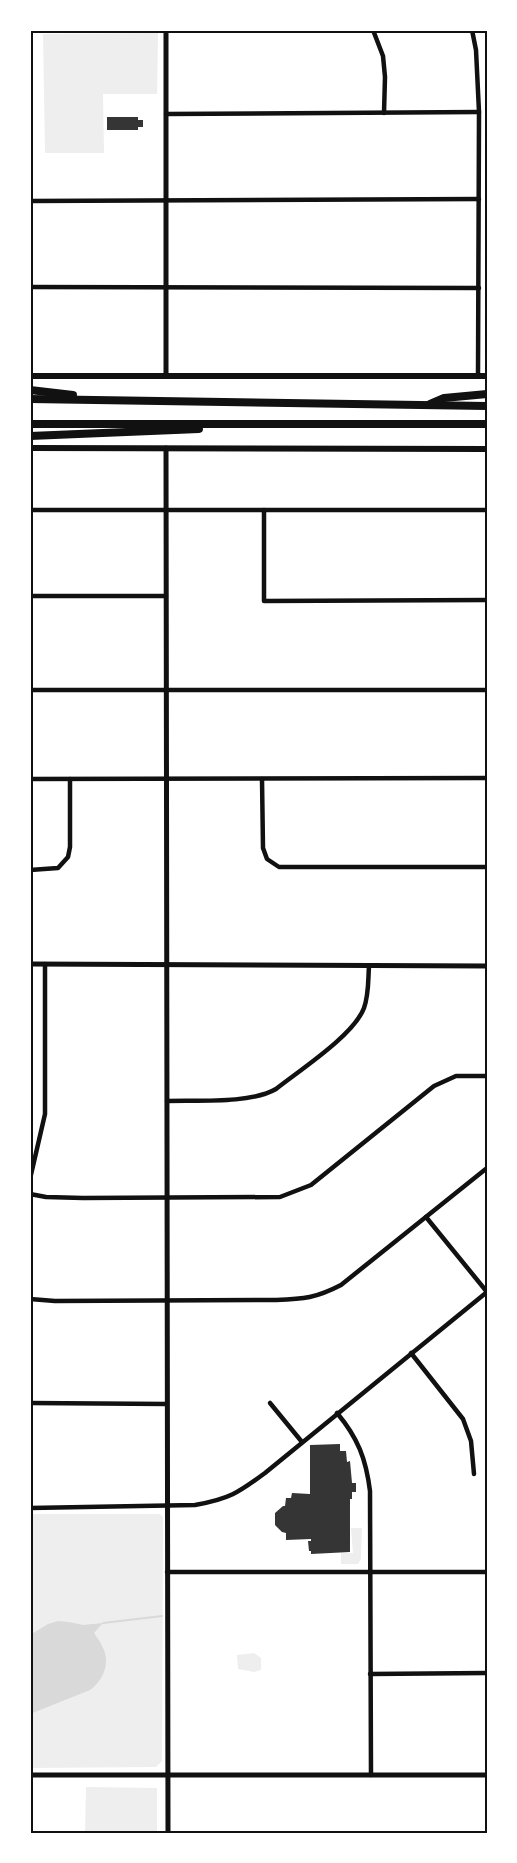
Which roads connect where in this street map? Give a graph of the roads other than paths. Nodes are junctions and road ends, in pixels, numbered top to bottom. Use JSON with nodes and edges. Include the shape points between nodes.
{"nodes":[{"id":1,"x":166,"y":30,"type":"edge"},
{"id":2,"x":373,"y":30,"type":"edge"},
{"id":3,"x":472,"y":30,"type":"edge"},
{"id":4,"x":478,"y":112,"type":"junction"},
{"id":5,"x":384,"y":113,"type":"junction"},
{"id":6,"x":166,"y":114,"type":"junction"},
{"id":7,"x":479,"y":158,"type":"junction"},
{"id":8,"x":487,"y":158,"type":"edge"},
{"id":9,"x":479,"y":199,"type":"junction"},
{"id":10,"x":30,"y":201,"type":"edge"},
{"id":11,"x":166,"y":201,"type":"junction"},
{"id":12,"x":30,"y":288,"type":"edge"},
{"id":13,"x":166,"y":288,"type":"junction"},
{"id":14,"x":479,"y":288,"type":"junction"},
{"id":15,"x":30,"y":376,"type":"edge"},
{"id":16,"x":166,"y":376,"type":"junction"},
{"id":17,"x":478,"y":376,"type":"junction"},
{"id":18,"x":487,"y":376,"type":"edge"},
{"id":19,"x":30,"y":390,"type":"edge"},
{"id":20,"x":487,"y":394,"type":"edge"},
{"id":21,"x":30,"y":399,"type":"edge"},
{"id":22,"x":110,"y":400,"type":"junction"},
{"id":23,"x":426,"y":406,"type":"junction"},
{"id":24,"x":487,"y":406,"type":"edge"},
{"id":25,"x":30,"y":424,"type":"edge"},
{"id":26,"x":268,"y":424,"type":"junction"},
{"id":27,"x":446,"y":424,"type":"junction"},
{"id":28,"x":487,"y":424,"type":"edge"},
{"id":29,"x":487,"y":429,"type":"edge"},
{"id":30,"x":30,"y":436,"type":"edge"},
{"id":31,"x":30,"y":448,"type":"edge"},
{"id":32,"x":166,"y":448,"type":"junction"},
{"id":33,"x":487,"y":449,"type":"edge"},
{"id":34,"x":30,"y":510,"type":"edge"},
{"id":35,"x":166,"y":510,"type":"junction"},
{"id":36,"x":264,"y":510,"type":"junction"},
{"id":37,"x":487,"y":510,"type":"edge"},
{"id":38,"x":30,"y":596,"type":"edge"},
{"id":39,"x":166,"y":596,"type":"junction"},
{"id":40,"x":487,"y":600,"type":"edge"},
{"id":41,"x":30,"y":690,"type":"edge"},
{"id":42,"x":487,"y":690,"type":"edge"},
{"id":43,"x":166,"y":691,"type":"junction"},
{"id":44,"x":487,"y":778,"type":"edge"},
{"id":45,"x":30,"y":779,"type":"edge"},
{"id":46,"x":70,"y":779,"type":"junction"},
{"id":47,"x":167,"y":779,"type":"junction"},
{"id":48,"x":262,"y":779,"type":"junction"},
{"id":49,"x":487,"y":867,"type":"edge"},
{"id":50,"x":30,"y":870,"type":"edge"},
{"id":51,"x":30,"y":964,"type":"edge"},
{"id":52,"x":45,"y":964,"type":"junction"},
{"id":53,"x":167,"y":965,"type":"junction"},
{"id":54,"x":369,"y":966,"type":"junction"},
{"id":55,"x":487,"y":966,"type":"edge"},
{"id":56,"x":487,"y":1076,"type":"edge"},
{"id":57,"x":167,"y":1101,"type":"junction"},
{"id":58,"x":487,"y":1168,"type":"edge"},
{"id":59,"x":30,"y":1179,"type":"edge"},
{"id":60,"x":30,"y":1194,"type":"edge"},
{"id":61,"x":167,"y":1198,"type":"junction"},
{"id":62,"x":426,"y":1217,"type":"junction"},
{"id":63,"x":487,"y":1292,"type":"edge"},
{"id":64,"x":30,"y":1299,"type":"edge"},
{"id":65,"x":167,"y":1301,"type":"junction"},
{"id":66,"x":411,"y":1353,"type":"junction"},
{"id":67,"x":270,"y":1403,"type":"dead end"},
{"id":68,"x":30,"y":1404,"type":"edge"},
{"id":69,"x":167,"y":1404,"type":"junction"},
{"id":70,"x":337,"y":1413,"type":"junction"},
{"id":71,"x":302,"y":1442,"type":"junction"},
{"id":72,"x":474,"y":1474,"type":"dead end"},
{"id":73,"x":167,"y":1507,"type":"junction"},
{"id":74,"x":30,"y":1508,"type":"edge"},
{"id":75,"x":167,"y":1572,"type":"junction"},
{"id":76,"x":370,"y":1572,"type":"junction"},
{"id":77,"x":487,"y":1572,"type":"edge"},
{"id":78,"x":487,"y":1673,"type":"edge"},
{"id":79,"x":370,"y":1674,"type":"junction"},
{"id":80,"x":168,"y":1774,"type":"junction"},
{"id":81,"x":30,"y":1775,"type":"edge"},
{"id":82,"x":370,"y":1775,"type":"junction"},
{"id":83,"x":487,"y":1775,"type":"edge"},
{"id":84,"x":168,"y":1833,"type":"edge"}],
"edges":[{"from":1,"to":6,"type":"street"},
{"from":2,"to":5,"type":"street","via":[[383,56]]},
{"from":3,"to":4,"type":"street","via":[[477,50]]},
{"from":4,"to":5,"type":"street"},
{"from":4,"to":7,"type":"street"},
{"from":5,"to":6,"type":"street"},
{"from":6,"to":11,"type":"street"},
{"from":7,"to":8,"type":"street"},
{"from":7,"to":9,"type":"street"},
{"from":9,"to":11,"type":"street"},
{"from":9,"to":14,"type":"street"},
{"from":10,"to":11,"type":"street"},
{"from":11,"to":13,"type":"street"},
{"from":12,"to":13,"type":"street"},
{"from":13,"to":14,"type":"street"},
{"from":13,"to":16,"type":"street"},
{"from":14,"to":17,"type":"street"},
{"from":15,"to":16,"type":"main road"},
{"from":16,"to":17,"type":"main road"},
{"from":17,"to":18,"type":"main road"},
{"from":19,"to":22,"type":"highway"},
{"from":20,"to":23,"type":"highway","via":[[444,398]]},
{"from":21,"to":22,"type":"highway"},
{"from":22,"to":23,"type":"highway"},
{"from":23,"to":24,"type":"highway"},
{"from":25,"to":26,"type":"highway"},
{"from":26,"to":27,"type":"highway"},
{"from":26,"to":30,"type":"highway"},
{"from":27,"to":28,"type":"highway"},
{"from":27,"to":29,"type":"highway"},
{"from":31,"to":32,"type":"main road"},
{"from":32,"to":33,"type":"main road"},
{"from":32,"to":35,"type":"street"},
{"from":34,"to":35,"type":"street"},
{"from":35,"to":36,"type":"street"},
{"from":35,"to":39,"type":"street"},
{"from":36,"to":37,"type":"street"},
{"from":36,"to":40,"type":"street","via":[[264,601]]},
{"from":38,"to":39,"type":"street"},
{"from":39,"to":43,"type":"street"},
{"from":41,"to":43,"type":"street"},
{"from":42,"to":43,"type":"street"},
{"from":43,"to":47,"type":"street"},
{"from":44,"to":48,"type":"street"},
{"from":45,"to":46,"type":"street"},
{"from":46,"to":47,"type":"street"},
{"from":46,"to":50,"type":"street","via":[[68,858],[58,868]]},
{"from":47,"to":48,"type":"street"},
{"from":47,"to":53,"type":"street"},
{"from":48,"to":49,"type":"street","via":[[262,842],[264,854],[274,865]]},
{"from":51,"to":52,"type":"street"},
{"from":52,"to":53,"type":"street"},
{"from":52,"to":59,"type":"street","via":[[45,1114]]},
{"from":53,"to":54,"type":"street"},
{"from":53,"to":57,"type":"street"},
{"from":54,"to":55,"type":"street"},
{"from":54,"to":57,"type":"street","via":[[368,994],[356,1022],[276,1089],[242,1099]]},
{"from":56,"to":61,"type":"street","via":[[456,1076],[434,1086],[311,1185],[294,1193],[280,1197]]},
{"from":57,"to":61,"type":"street"},
{"from":58,"to":62,"type":"street"},
{"from":60,"to":61,"type":"street"},
{"from":61,"to":65,"type":"street"},
{"from":62,"to":63,"type":"street"},
{"from":62,"to":65,"type":"street","via":[[341,1285],[321,1295],[303,1299]]},
{"from":63,"to":66,"type":"street"},
{"from":64,"to":65,"type":"street"},
{"from":65,"to":69,"type":"street"},
{"from":66,"to":70,"type":"street"},
{"from":66,"to":72,"type":"street","via":[[463,1419],[471,1441]]},
{"from":67,"to":71,"type":"street"},
{"from":68,"to":69,"type":"street"},
{"from":69,"to":73,"type":"street"},
{"from":70,"to":71,"type":"street"},
{"from":70,"to":76,"type":"street","via":[[361,1448],[367,1468]]},
{"from":71,"to":73,"type":"street","via":[[238,1492],[212,1502]]},
{"from":73,"to":74,"type":"street"},
{"from":73,"to":75,"type":"street"},
{"from":75,"to":76,"type":"street"},
{"from":75,"to":80,"type":"street"},
{"from":76,"to":77,"type":"street"},
{"from":76,"to":79,"type":"street"},
{"from":78,"to":79,"type":"street"},
{"from":79,"to":82,"type":"street"},
{"from":80,"to":81,"type":"street"},
{"from":80,"to":82,"type":"street"},
{"from":80,"to":84,"type":"street"},
{"from":82,"to":83,"type":"street"}]}
